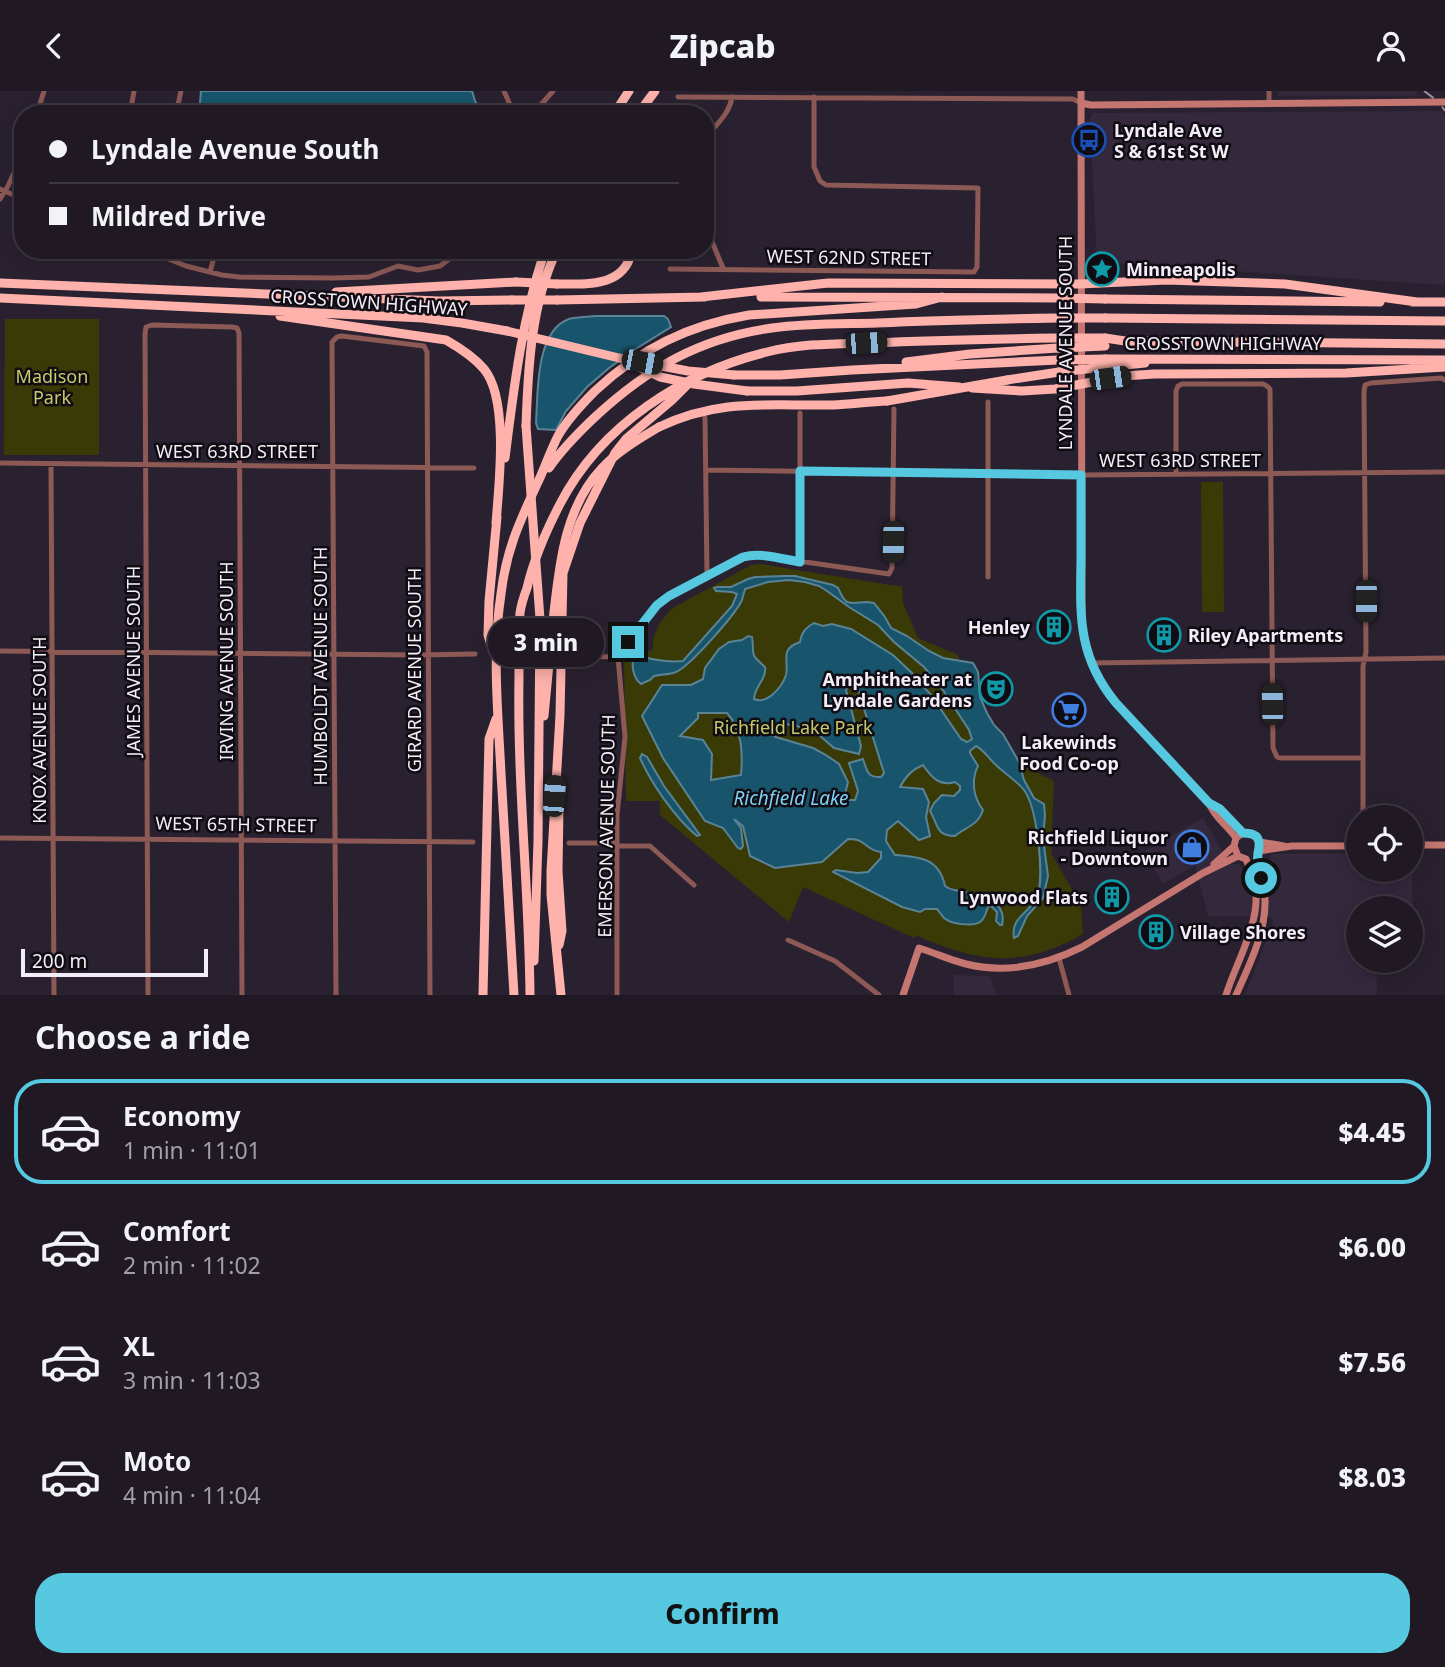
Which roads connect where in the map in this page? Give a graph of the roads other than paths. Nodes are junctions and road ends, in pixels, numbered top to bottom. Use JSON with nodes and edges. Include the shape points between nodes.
{"nodes":[{"id":1,"x":553,"y":91,"type":"edge"},
{"id":2,"x":1081,"y":91,"type":"edge"},
{"id":3,"x":1269,"y":91,"type":"edge"},
{"id":4,"x":678,"y":97,"type":"dead end"},
{"id":5,"x":733,"y":97,"type":"junction"},
{"id":6,"x":814,"y":97,"type":"junction"},
{"id":7,"x":1081,"y":103,"type":"junction"},
{"id":8,"x":1445,"y":103,"type":"edge"},
{"id":9,"x":1269,"y":104,"type":"junction"},
{"id":10,"x":541,"y":105,"type":"edge"},
{"id":11,"x":714,"y":126,"type":"edge"},
{"id":12,"x":14,"y":173,"type":"edge"},
{"id":13,"x":2,"y":190,"type":"edge"},
{"id":14,"x":0,"y":199,"type":"edge"},
{"id":15,"x":714,"y":246,"type":"edge"},
{"id":16,"x":169,"y":259,"type":"edge"},
{"id":17,"x":214,"y":259,"type":"edge"},
{"id":18,"x":448,"y":259,"type":"edge"},
{"id":19,"x":542,"y":259,"type":"edge"},
{"id":20,"x":554,"y":259,"type":"edge"},
{"id":21,"x":629,"y":259,"type":"edge"},
{"id":22,"x":723,"y":268,"type":"junction"},
{"id":23,"x":670,"y":269,"type":"dead end"},
{"id":24,"x":210,"y":272,"type":"junction"},
{"id":25,"x":1,"y":283,"type":"edge"},
{"id":26,"x":1080,"y":285,"type":"junction"},
{"id":27,"x":282,"y":295,"type":"junction"},
{"id":28,"x":701,"y":297,"type":"junction"},
{"id":29,"x":942,"y":297,"type":"junction"},
{"id":30,"x":0,"y":298,"type":"edge"},
{"id":31,"x":1417,"y":302,"type":"junction"},
{"id":32,"x":1443,"y":302,"type":"edge"},
{"id":33,"x":226,"y":308,"type":"junction"},
{"id":34,"x":1442,"y":321,"type":"edge"},
{"id":35,"x":146,"y":327,"type":"joint"},
{"id":36,"x":337,"y":337,"type":"joint"},
{"id":37,"x":1058,"y":343,"type":"junction"},
{"id":38,"x":1443,"y":344,"type":"edge"},
{"id":39,"x":619,"y":358,"type":"junction"},
{"id":40,"x":1105,"y":363,"type":"junction"},
{"id":41,"x":1443,"y":364,"type":"edge"},
{"id":42,"x":852,"y":370,"type":"junction"},
{"id":43,"x":693,"y":378,"type":"junction"},
{"id":44,"x":1443,"y":379,"type":"edge"},
{"id":45,"x":1081,"y":383,"type":"junction"},
{"id":46,"x":988,"y":402,"type":"dead end"},
{"id":47,"x":894,"y":409,"type":"dead end"},
{"id":48,"x":800,"y":414,"type":"dead end"},
{"id":49,"x":705,"y":418,"type":"dead end"},
{"id":50,"x":0,"y":463,"type":"edge"},
{"id":51,"x":51,"y":464,"type":"junction"},
{"id":52,"x":145,"y":465,"type":"junction"},
{"id":53,"x":240,"y":465,"type":"junction"},
{"id":54,"x":333,"y":466,"type":"junction"},
{"id":55,"x":427,"y":467,"type":"junction"},
{"id":56,"x":474,"y":468,"type":"dead end"},
{"id":57,"x":706,"y":470,"type":"junction"},
{"id":58,"x":800,"y":471,"type":"junction"},
{"id":59,"x":893,"y":472,"type":"junction"},
{"id":60,"x":1445,"y":472,"type":"edge"},
{"id":61,"x":987,"y":473,"type":"junction"},
{"id":62,"x":1270,"y":473,"type":"junction"},
{"id":63,"x":1365,"y":473,"type":"junction"},
{"id":64,"x":1176,"y":474,"type":"junction"},
{"id":65,"x":1081,"y":475,"type":"junction"},
{"id":66,"x":538,"y":484,"type":"junction"},
{"id":67,"x":496,"y":523,"type":"junction"},
{"id":68,"x":800,"y":562,"type":"junction"},
{"id":69,"x":707,"y":576,"type":"junction"},
{"id":70,"x":988,"y":577,"type":"dead end"},
{"id":71,"x":0,"y":651,"type":"edge"},
{"id":72,"x":52,"y":651,"type":"junction"},
{"id":73,"x":147,"y":652,"type":"junction"},
{"id":74,"x":240,"y":653,"type":"junction"},
{"id":75,"x":334,"y":654,"type":"junction"},
{"id":76,"x":428,"y":654,"type":"junction"},
{"id":77,"x":475,"y":654,"type":"dead end"},
{"id":78,"x":569,"y":656,"type":"dead end"},
{"id":79,"x":618,"y":657,"type":"junction"},
{"id":80,"x":1445,"y":658,"type":"edge"},
{"id":81,"x":1365,"y":659,"type":"junction"},
{"id":82,"x":496,"y":660,"type":"junction"},
{"id":83,"x":1272,"y":660,"type":"junction"},
{"id":84,"x":1091,"y":663,"type":"junction"},
{"id":85,"x":498,"y":715,"type":"junction"},
{"id":86,"x":1363,"y":758,"type":"junction"},
{"id":87,"x":538,"y":781,"type":"junction"},
{"id":88,"x":1363,"y":805,"type":"edge"},
{"id":89,"x":1240,"y":835,"type":"junction"},
{"id":90,"x":0,"y":838,"type":"edge"},
{"id":91,"x":53,"y":839,"type":"junction"},
{"id":92,"x":147,"y":839,"type":"junction"},
{"id":93,"x":241,"y":840,"type":"junction"},
{"id":94,"x":336,"y":841,"type":"junction"},
{"id":95,"x":429,"y":842,"type":"junction"},
{"id":96,"x":473,"y":842,"type":"dead end"},
{"id":97,"x":1259,"y":842,"type":"junction"},
{"id":98,"x":569,"y":843,"type":"dead end"},
{"id":99,"x":617,"y":845,"type":"junction"},
{"id":100,"x":1423,"y":845,"type":"edge"},
{"id":101,"x":1445,"y":845,"type":"edge"},
{"id":102,"x":1234,"y":846,"type":"junction"},
{"id":103,"x":1292,"y":846,"type":"junction"},
{"id":104,"x":1346,"y":846,"type":"edge"},
{"id":105,"x":1258,"y":853,"type":"junction"},
{"id":106,"x":1238,"y":856,"type":"junction"},
{"id":107,"x":1246,"y":859,"type":"junction"},
{"id":108,"x":1203,"y":873,"type":"junction"},
{"id":109,"x":694,"y":885,"type":"dead end"},
{"id":110,"x":788,"y":940,"type":"dead end"},
{"id":111,"x":1059,"y":958,"type":"junction"},
{"id":112,"x":530,"y":975,"type":"junction"},
{"id":113,"x":54,"y":995,"type":"edge"},
{"id":114,"x":148,"y":995,"type":"edge"},
{"id":115,"x":242,"y":995,"type":"edge"},
{"id":116,"x":336,"y":995,"type":"edge"},
{"id":117,"x":430,"y":995,"type":"edge"},
{"id":118,"x":483,"y":995,"type":"edge"},
{"id":119,"x":514,"y":995,"type":"edge"},
{"id":120,"x":530,"y":995,"type":"edge"},
{"id":121,"x":561,"y":995,"type":"edge"},
{"id":122,"x":617,"y":995,"type":"edge"},
{"id":123,"x":879,"y":995,"type":"edge"},
{"id":124,"x":903,"y":995,"type":"edge"},
{"id":125,"x":1069,"y":995,"type":"edge"},
{"id":126,"x":1226,"y":995,"type":"edge"},
{"id":127,"x":1236,"y":995,"type":"edge"}],
"edges":[{"from":1,"to":10,"type":"street"},
{"from":2,"to":7,"type":"main road","name":"LYNDALE AVENUE SOUTH"},
{"from":3,"to":9,"type":"street"},
{"from":4,"to":5,"type":"street"},
{"from":5,"to":6,"type":"street"},
{"from":5,"to":11,"type":"street","via":[[729,111]]},
{"from":6,"to":7,"type":"street","via":[[1073,99]]},
{"from":6,"to":22,"type":"street","name":"WEST 62ND STREET","via":[[814,167],[826,185],[978,188],[977,267],[974,272]]},
{"from":7,"to":9,"type":"main road"},
{"from":7,"to":26,"type":"main road","name":"LYNDALE AVENUE SOUTH"},
{"from":8,"to":9,"type":"main road"},
{"from":12,"to":13,"type":"street"},
{"from":13,"to":14,"type":"street"},
{"from":15,"to":22,"type":"street"},
{"from":16,"to":24,"type":"street"},
{"from":17,"to":24,"type":"street"},
{"from":18,"to":24,"type":"street","via":[[440,266],[418,270],[398,266],[369,277],[239,277]]},
{"from":19,"to":67,"type":"highway","via":[[521,339]]},
{"from":20,"to":87,"type":"highway","bridge":true,"via":[[536,319],[526,426],[540,619]]},
{"from":21,"to":27,"type":"highway","bridge":true,"via":[[621,272],[594,284],[516,282]]},
{"from":22,"to":23,"type":"street","name":"WEST 62ND STREET"},
{"from":25,"to":27,"type":"highway","name":"CROSSTOWN HIGHWAY"},
{"from":26,"to":28,"type":"highway","via":[[828,283]]},
{"from":26,"to":31,"type":"highway","via":[[1167,280],[1285,284]]},
{"from":26,"to":45,"type":"main road","name":"LYNDALE AVENUE SOUTH"},
{"from":27,"to":28,"type":"highway","name":"CROSSTOWN HIGHWAY","bridge":true,"via":[[439,301]]},
{"from":28,"to":29,"type":"highway","name":"CROSSTOWN HIGHWAY"},
{"from":29,"to":31,"type":"highway","name":"CROSSTOWN HIGHWAY","bridge":true},
{"from":29,"to":66,"type":"highway","via":[[916,304],[749,315],[687,331],[655,345],[617,371],[584,402],[559,434]]},
{"from":30,"to":33,"type":"highway","name":"CROSSTOWN HIGHWAY"},
{"from":31,"to":32,"type":"highway","name":"CROSSTOWN HIGHWAY"},
{"from":33,"to":39,"type":"highway","name":"CROSSTOWN HIGHWAY","bridge":true,"via":[[424,318],[507,331]]},
{"from":33,"to":67,"type":"highway","via":[[446,340],[463,350],[486,370],[498,407]]},
{"from":34,"to":66,"type":"highway","bridge":true,"via":[[1058,318],[772,328],[723,339],[666,362],[621,393],[576,434]]},
{"from":35,"to":52,"type":"street","name":"JAMES AVENUE SOUTH"},
{"from":35,"to":53,"type":"street","name":"IRVING AVENUE SOUTH","via":[[237,328]]},
{"from":36,"to":54,"type":"street","name":"HUMBOLDT AVENUE SOUTH","via":[[332,342]]},
{"from":36,"to":55,"type":"street","name":"GIRARD AVENUE SOUTH","via":[[424,346]]},
{"from":37,"to":38,"type":"highway","bridge":true},
{"from":37,"to":42,"type":"highway"},
{"from":37,"to":43,"type":"highway","via":[[810,345],[769,351]]},
{"from":39,"to":42,"type":"highway","name":"CROSSTOWN HIGHWAY","bridge":true,"via":[[734,375]]},
{"from":39,"to":45,"type":"highway","bridge":true,"via":[[660,377],[747,391],[908,383],[1022,391]]},
{"from":40,"to":41,"type":"highway","name":"CROSSTOWN HIGHWAY","via":[[1174,358]]},
{"from":40,"to":42,"type":"highway","name":"CROSSTOWN HIGHWAY","bridge":true,"via":[[1058,360]]},
{"from":40,"to":87,"type":"highway","bridge":true,"via":[[887,401],[727,406],[693,412],[659,426],[623,450],[583,495],[569,527],[559,567]]},
{"from":41,"to":45,"type":"highway","via":[[1346,373],[1154,374]]},
{"from":43,"to":112,"type":"highway","via":[[612,434],[569,486],[549,524],[520,611],[518,708]]},
{"from":43,"to":121,"type":"highway","via":[[615,453],[580,523],[563,573],[558,758],[562,932],[556,957]]},
{"from":44,"to":63,"type":"street","via":[[1365,385]]},
{"from":45,"to":65,"type":"main road","name":"LYNDALE AVENUE SOUTH"},
{"from":46,"to":61,"type":"street"},
{"from":47,"to":59,"type":"street"},
{"from":48,"to":58,"type":"street"},
{"from":49,"to":57,"type":"street"},
{"from":50,"to":51,"type":"street","name":"WEST 63RD STREET"},
{"from":51,"to":52,"type":"street","name":"WEST 63RD STREET"},
{"from":51,"to":72,"type":"street","name":"KNOX AVENUE SOUTH"},
{"from":52,"to":53,"type":"street","name":"WEST 63RD STREET"},
{"from":52,"to":73,"type":"street","name":"JAMES AVENUE SOUTH"},
{"from":53,"to":54,"type":"street","name":"WEST 63RD STREET"},
{"from":53,"to":74,"type":"street","name":"IRVING AVENUE SOUTH"},
{"from":54,"to":55,"type":"street","name":"WEST 63RD STREET"},
{"from":54,"to":75,"type":"street","name":"HUMBOLDT AVENUE SOUTH"},
{"from":55,"to":56,"type":"street","name":"WEST 63RD STREET"},
{"from":55,"to":76,"type":"street","name":"GIRARD AVENUE SOUTH"},
{"from":57,"to":58,"type":"street","name":"WEST 63RD STREET"},
{"from":57,"to":69,"type":"street"},
{"from":58,"to":59,"type":"street","name":"WEST 63RD STREET"},
{"from":58,"to":68,"type":"street"},
{"from":59,"to":61,"type":"street","name":"WEST 63RD STREET"},
{"from":59,"to":68,"type":"street","via":[[889,574]]},
{"from":60,"to":63,"type":"street","name":"WEST 63RD STREET"},
{"from":61,"to":65,"type":"street","name":"WEST 63RD STREET"},
{"from":61,"to":70,"type":"street"},
{"from":62,"to":63,"type":"street","name":"WEST 63RD STREET"},
{"from":62,"to":64,"type":"street","name":"WEST 63RD STREET"},
{"from":62,"to":64,"type":"street","via":[[1268,386],[1182,384],[1176,391]]},
{"from":62,"to":83,"type":"street"},
{"from":63,"to":81,"type":"street"},
{"from":64,"to":65,"type":"street","name":"WEST 63RD STREET"},
{"from":65,"to":84,"type":"main road","name":"LYNDALE AVENUE SOUTH","via":[[1081,610]]},
{"from":66,"to":82,"type":"highway","via":[[509,550]]},
{"from":67,"to":82,"type":"highway","via":[[488,635]]},
{"from":68,"to":69,"type":"street","via":[[751,555]]},
{"from":69,"to":79,"type":"street","via":[[657,605]]},
{"from":71,"to":72,"type":"street"},
{"from":72,"to":73,"type":"street"},
{"from":72,"to":91,"type":"street","name":"KNOX AVENUE SOUTH"},
{"from":73,"to":74,"type":"street"},
{"from":73,"to":92,"type":"street","name":"JAMES AVENUE SOUTH"},
{"from":74,"to":75,"type":"street"},
{"from":74,"to":93,"type":"street","name":"IRVING AVENUE SOUTH"},
{"from":75,"to":76,"type":"street"},
{"from":75,"to":94,"type":"street","name":"HUMBOLDT AVENUE SOUTH"},
{"from":76,"to":77,"type":"street"},
{"from":76,"to":95,"type":"street","name":"GIRARD AVENUE SOUTH"},
{"from":78,"to":79,"type":"street"},
{"from":79,"to":99,"type":"street","name":"EMERSON AVENUE SOUTH","via":[[625,737]]},
{"from":80,"to":81,"type":"street"},
{"from":81,"to":83,"type":"street"},
{"from":81,"to":86,"type":"street"},
{"from":82,"to":85,"type":"highway"},
{"from":83,"to":84,"type":"street"},
{"from":83,"to":86,"type":"street","via":[[1273,748],[1277,757]]},
{"from":84,"to":89,"type":"main road","name":"LYNDALE AVENUE SOUTH","via":[[1116,703]]},
{"from":85,"to":118,"type":"highway","via":[[489,739]]},
{"from":85,"to":119,"type":"highway"},
{"from":86,"to":88,"type":"street"},
{"from":87,"to":112,"type":"highway","via":[[536,937]]},
{"from":89,"to":97,"type":"main road","name":"LYNDALE AVENUE SOUTH","via":[[1255,835]]},
{"from":89,"to":102,"type":"main road"},
{"from":90,"to":91,"type":"street","name":"WEST 65TH STREET"},
{"from":91,"to":92,"type":"street","name":"WEST 65TH STREET"},
{"from":91,"to":113,"type":"street","name":"KNOX AVENUE SOUTH"},
{"from":92,"to":93,"type":"street","name":"WEST 65TH STREET"},
{"from":92,"to":114,"type":"street","name":"JAMES AVENUE SOUTH"},
{"from":93,"to":94,"type":"street","name":"WEST 65TH STREET"},
{"from":93,"to":115,"type":"street","name":"IRVING AVENUE SOUTH"},
{"from":94,"to":95,"type":"street","name":"WEST 65TH STREET"},
{"from":94,"to":116,"type":"street","name":"HUMBOLDT AVENUE SOUTH"},
{"from":95,"to":96,"type":"street","name":"WEST 65TH STREET"},
{"from":95,"to":117,"type":"street","name":"GIRARD AVENUE SOUTH"},
{"from":97,"to":103,"type":"main road"},
{"from":97,"to":105,"type":"main road"},
{"from":98,"to":99,"type":"street"},
{"from":99,"to":109,"type":"street","via":[[650,846]]},
{"from":99,"to":122,"type":"street","name":"EMERSON AVENUE SOUTH"},
{"from":100,"to":101,"type":"main road"},
{"from":102,"to":106,"type":"main road"},
{"from":102,"to":108,"type":"main road"},
{"from":103,"to":104,"type":"main road"},
{"from":103,"to":105,"type":"main road"},
{"from":105,"to":107,"type":"main road"},
{"from":105,"to":127,"type":"main road","via":[[1264,919]]},
{"from":106,"to":107,"type":"main road"},
{"from":106,"to":108,"type":"main road"},
{"from":107,"to":126,"type":"main road","via":[[1255,884],[1255,907]]},
{"from":108,"to":111,"type":"main road"},
{"from":110,"to":123,"type":"street","via":[[835,961]]},
{"from":111,"to":124,"type":"main road","via":[[1026,966],[992,967],[966,964],[919,948]]},
{"from":111,"to":125,"type":"street"},
{"from":112,"to":120,"type":"highway"}]}
